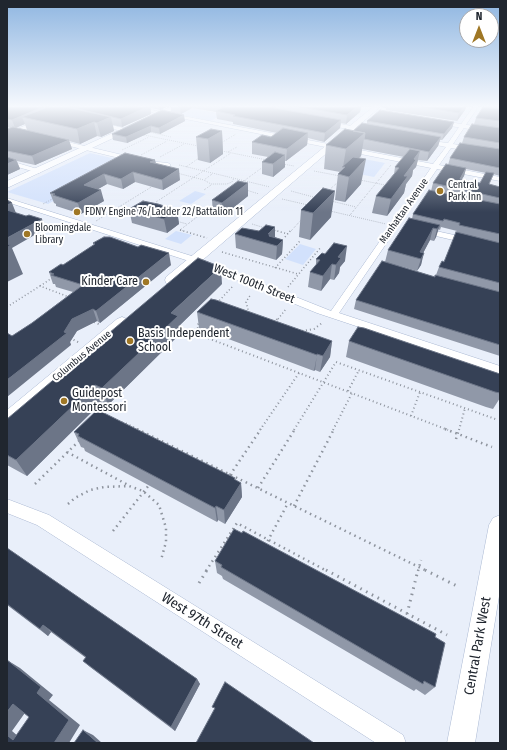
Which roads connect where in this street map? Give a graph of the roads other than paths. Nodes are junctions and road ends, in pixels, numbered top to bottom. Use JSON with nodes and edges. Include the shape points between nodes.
{"nodes":[{"id":1,"x":57,"y":142,"type":"edge"},
{"id":2,"x":101,"y":142,"type":"edge"},
{"id":3,"x":304,"y":142,"type":"edge"},
{"id":4,"x":336,"y":142,"type":"edge"},
{"id":5,"x":432,"y":142,"type":"edge"},
{"id":6,"x":452,"y":142,"type":"edge"},
{"id":7,"x":450,"y":145,"type":"junction"},
{"id":8,"x":330,"y":147,"type":"junction"},
{"id":9,"x":87,"y":149,"type":"junction"},
{"id":10,"x":500,"y":154,"type":"edge"},
{"id":11,"x":7,"y":162,"type":"edge"},
{"id":12,"x":168,"y":165,"type":"edge"},
{"id":13,"x":435,"y":167,"type":"junction"},
{"id":14,"x":39,"y":171,"type":"junction"},
{"id":15,"x":500,"y":179,"type":"edge"},
{"id":16,"x":7,"y":185,"type":"edge"},
{"id":17,"x":7,"y":200,"type":"edge"},
{"id":18,"x":405,"y":225,"type":"junction"},
{"id":19,"x":500,"y":248,"type":"edge"},
{"id":20,"x":195,"y":260,"type":"junction"},
{"id":21,"x":160,"y":290,"type":"edge"},
{"id":22,"x":132,"y":314,"type":"edge"},
{"id":23,"x":333,"y":315,"type":"junction"},
{"id":24,"x":500,"y":370,"type":"edge"},
{"id":25,"x":7,"y":420,"type":"edge"},
{"id":26,"x":7,"y":506,"type":"edge"},
{"id":27,"x":500,"y":525,"type":"edge"},
{"id":28,"x":395,"y":743,"type":"edge"},
{"id":29,"x":461,"y":743,"type":"edge"}],
"edges":[{"from":1,"to":9,"type":"street"},
{"from":2,"to":9,"type":"main road"},
{"from":3,"to":8,"type":"street"},
{"from":4,"to":8,"type":"main road"},
{"from":5,"to":7,"type":"street"},
{"from":6,"to":7,"type":"street","name":"Manhattan Avenue"},
{"from":7,"to":10,"type":"street"},
{"from":7,"to":13,"type":"street","name":"Manhattan Avenue"},
{"from":8,"to":13,"type":"street"},
{"from":8,"to":20,"type":"main road","via":[[241,222],[220,246]]},
{"from":9,"to":12,"type":"street"},
{"from":9,"to":14,"type":"main road"},
{"from":11,"to":14,"type":"street"},
{"from":13,"to":15,"type":"street"},
{"from":13,"to":18,"type":"street","name":"Manhattan Avenue"},
{"from":14,"to":16,"type":"main road"},
{"from":17,"to":20,"type":"street","name":"West 100th Street"},
{"from":18,"to":19,"type":"street"},
{"from":18,"to":23,"type":"street","name":"Manhattan Avenue"},
{"from":20,"to":21,"type":"main road"},
{"from":20,"to":23,"type":"street","name":"West 100th Street"},
{"from":22,"to":25,"type":"main road","name":"Columbus Avenue"},
{"from":23,"to":24,"type":"street","name":"West 100th Street"},
{"from":26,"to":28,"type":"street","name":"West 97th Street","via":[[43,520]]},
{"from":27,"to":29,"type":"main road","name":"Central Park West"}]}
